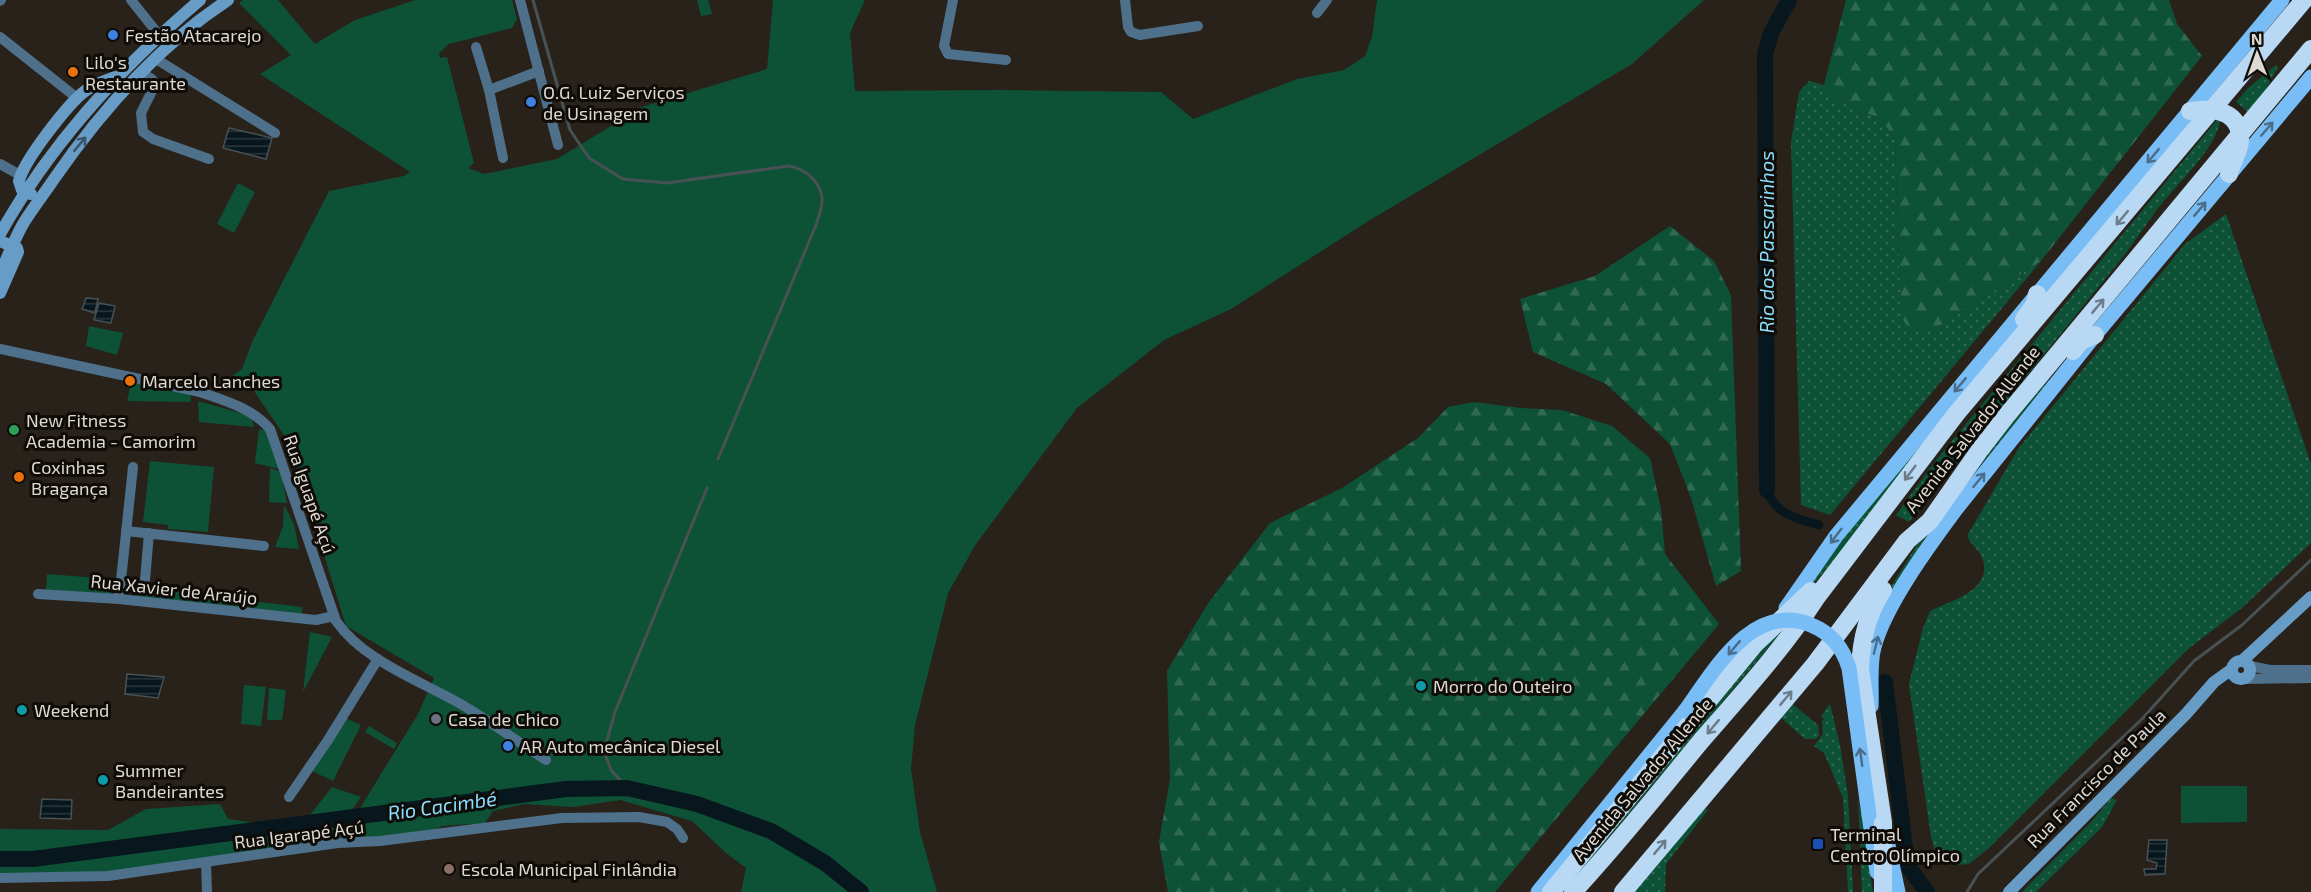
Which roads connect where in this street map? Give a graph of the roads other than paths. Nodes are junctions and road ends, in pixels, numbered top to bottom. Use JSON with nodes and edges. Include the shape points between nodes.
{"nodes":[{"id":1,"x":131,"y":0,"type":"edge"},
{"id":2,"x":200,"y":0,"type":"edge"},
{"id":3,"x":228,"y":0,"type":"edge"},
{"id":4,"x":520,"y":0,"type":"edge"},
{"id":5,"x":952,"y":0,"type":"edge"},
{"id":6,"x":1125,"y":0,"type":"edge"},
{"id":7,"x":1327,"y":0,"type":"edge"},
{"id":8,"x":2282,"y":0,"type":"edge"},
{"id":9,"x":2304,"y":0,"type":"edge"},
{"id":10,"x":1317,"y":13,"type":"dead end"},
{"id":11,"x":1198,"y":26,"type":"dead end"},
{"id":12,"x":159,"y":35,"type":"junction"},
{"id":13,"x":0,"y":38,"type":"edge"},
{"id":14,"x":476,"y":47,"type":"dead end"},
{"id":15,"x":2311,"y":49,"type":"edge"},
{"id":16,"x":156,"y":59,"type":"junction"},
{"id":17,"x":1006,"y":60,"type":"dead end"},
{"id":18,"x":539,"y":71,"type":"junction"},
{"id":19,"x":142,"y":73,"type":"junction"},
{"id":20,"x":117,"y":77,"type":"junction"},
{"id":21,"x":2311,"y":77,"type":"edge"},
{"id":22,"x":489,"y":90,"type":"junction"},
{"id":23,"x":77,"y":98,"type":"junction"},
{"id":24,"x":2214,"y":109,"type":"junction"},
{"id":25,"x":2190,"y":111,"type":"junction"},
{"id":26,"x":275,"y":133,"type":"dead end"},
{"id":27,"x":2240,"y":136,"type":"junction"},
{"id":28,"x":558,"y":145,"type":"dead end"},
{"id":29,"x":503,"y":158,"type":"dead end"},
{"id":30,"x":209,"y":159,"type":"dead end"},
{"id":31,"x":0,"y":164,"type":"edge"},
{"id":32,"x":2229,"y":174,"type":"junction"},
{"id":33,"x":20,"y":175,"type":"junction"},
{"id":34,"x":46,"y":191,"type":"junction"},
{"id":35,"x":25,"y":192,"type":"junction"},
{"id":36,"x":0,"y":234,"type":"edge"},
{"id":37,"x":0,"y":241,"type":"edge"},
{"id":38,"x":13,"y":246,"type":"junction"},
{"id":39,"x":0,"y":274,"type":"edge"},
{"id":40,"x":0,"y":292,"type":"edge"},
{"id":41,"x":2037,"y":294,"type":"junction"},
{"id":42,"x":2095,"y":335,"type":"junction"},
{"id":43,"x":0,"y":349,"type":"edge"},
{"id":44,"x":1986,"y":378,"type":"junction"},
{"id":45,"x":2007,"y":415,"type":"junction"},
{"id":46,"x":133,"y":467,"type":"dead end"},
{"id":47,"x":1930,"y":521,"type":"junction"},
{"id":48,"x":126,"y":531,"type":"junction"},
{"id":49,"x":149,"y":533,"type":"junction"},
{"id":50,"x":264,"y":546,"type":"dead end"},
{"id":51,"x":1853,"y":549,"type":"junction"},
{"id":52,"x":145,"y":580,"type":"dead end"},
{"id":53,"x":38,"y":594,"type":"dead end"},
{"id":54,"x":2311,"y":597,"type":"edge"},
{"id":55,"x":119,"y":599,"type":"junction"},
{"id":56,"x":333,"y":612,"type":"junction"},
{"id":57,"x":1772,"y":628,"type":"junction"},
{"id":58,"x":378,"y":659,"type":"junction"},
{"id":59,"x":2311,"y":670,"type":"edge"},
{"id":60,"x":2241,"y":671,"type":"junction"},
{"id":61,"x":2311,"y":678,"type":"edge"},
{"id":62,"x":1870,"y":724,"type":"junction"},
{"id":63,"x":546,"y":760,"type":"dead end"},
{"id":64,"x":289,"y":797,"type":"dead end"},
{"id":65,"x":1876,"y":819,"type":"junction"},
{"id":66,"x":683,"y":838,"type":"dead end"},
{"id":67,"x":206,"y":862,"type":"junction"},
{"id":68,"x":0,"y":878,"type":"edge"},
{"id":69,"x":1559,"y":890,"type":"edge"},
{"id":70,"x":207,"y":892,"type":"edge"},
{"id":71,"x":1538,"y":892,"type":"edge"},
{"id":72,"x":1623,"y":892,"type":"edge"},
{"id":73,"x":1882,"y":892,"type":"edge"},
{"id":74,"x":1898,"y":892,"type":"edge"},
{"id":75,"x":2009,"y":892,"type":"edge"}],
"edges":[{"from":1,"to":12,"type":"street"},
{"from":2,"to":12,"type":"main road"},
{"from":3,"to":16,"type":"main road"},
{"from":4,"to":18,"type":"street"},
{"from":5,"to":17,"type":"street","via":[[944,46],[948,54]]},
{"from":6,"to":11,"type":"street","via":[[1128,27],[1134,34]]},
{"from":7,"to":10,"type":"street"},
{"from":8,"to":25,"type":"main road","name":"Avenida Salvador Allende"},
{"from":9,"to":24,"type":"highway","name":"Avenida Salvador Allende"},
{"from":12,"to":20,"type":"main road"},
{"from":13,"to":23,"type":"street"},
{"from":14,"to":22,"type":"street"},
{"from":15,"to":27,"type":"highway","name":"Avenida Salvador Allende"},
{"from":16,"to":19,"type":"main road"},
{"from":16,"to":26,"type":"street"},
{"from":18,"to":22,"type":"street"},
{"from":18,"to":28,"type":"street"},
{"from":19,"to":30,"type":"street","via":[[155,85],[141,113],[143,132],[153,140]]},
{"from":34,"to":19,"type":"main road","one_way":true,"via":[[70,156]]},
{"from":20,"to":23,"type":"main road","via":[[87,89]]},
{"from":20,"to":35,"type":"main road","via":[[65,135]]},
{"from":32,"to":21,"type":"main road","name":"Avenida Salvador Allende","one_way":true},
{"from":22,"to":29,"type":"street"},
{"from":23,"to":33,"type":"main road"},
{"from":24,"to":25,"type":"highway"},
{"from":24,"to":27,"type":"highway","via":[[2228,116]]},
{"from":24,"to":44,"type":"highway","name":"Avenida Salvador Allende","one_way":true},
{"from":25,"to":41,"type":"main road","name":"Avenida Salvador Allende","one_way":true},
{"from":27,"to":32,"type":"highway"},
{"from":45,"to":27,"type":"highway","name":"Avenida Salvador Allende","one_way":true},
{"from":31,"to":33,"type":"street"},
{"from":42,"to":32,"type":"main road","name":"Avenida Salvador Allende","one_way":true},
{"from":33,"to":35,"type":"main road","via":[[19,185]]},
{"from":34,"to":35,"type":"main road"},
{"from":34,"to":38,"type":"main road","via":[[22,225]]},
{"from":35,"to":36,"type":"main road"},
{"from":37,"to":38,"type":"main road"},
{"from":38,"to":39,"type":"main road"},
{"from":38,"to":40,"type":"main road","via":[[18,256]]},
{"from":41,"to":44,"type":"highway","via":[[2029,313]]},
{"from":41,"to":57,"type":"main road","name":"Avenida Salvador Allende","one_way":true,"via":[[1836,536]]},
{"from":42,"to":45,"type":"highway","via":[[2081,341]]},
{"from":62,"to":42,"type":"main road","name":"Avenida Salvador Allende","one_way":true,"via":[[1873,649],[1894,604],[1956,508]]},
{"from":43,"to":56,"type":"street","name":"Rua Iguapé Açú","via":[[200,392],[260,418],[270,429]]},
{"from":44,"to":51,"type":"highway","name":"Avenida Salvador Allende","one_way":true},
{"from":45,"to":47,"type":"highway","name":"Avenida Salvador Allende"},
{"from":46,"to":48,"type":"street"},
{"from":47,"to":62,"type":"highway","via":[[1872,606],[1864,632],[1860,669]]},
{"from":72,"to":47,"type":"highway","name":"Avenida Salvador Allende","one_way":true,"via":[[1815,664],[1907,541]]},
{"from":48,"to":49,"type":"street"},
{"from":48,"to":55,"type":"street"},
{"from":49,"to":50,"type":"street"},
{"from":49,"to":52,"type":"street"},
{"from":51,"to":57,"type":"highway","name":"Avenida Salvador Allende"},
{"from":51,"to":69,"type":"highway","name":"Avenida Salvador Allende","one_way":true,"via":[[1796,629],[1618,844]]},
{"from":53,"to":55,"type":"street","name":"Rua Xavier de Araújo"},
{"from":54,"to":60,"type":"main road","name":"Rua Francisco de Paula","via":[[2260,646]]},
{"from":55,"to":56,"type":"street","name":"Rua Xavier de Araújo","via":[[307,618]]},
{"from":56,"to":58,"type":"street","name":"Rua Iguapé Açú","via":[[342,630]]},
{"from":57,"to":69,"type":"highway","name":"Avenida Salvador Allende","via":[[1755,644]]},
{"from":58,"to":63,"type":"street","name":"Rua Iguapé Açú","via":[[468,709]]},
{"from":58,"to":64,"type":"street"},
{"from":59,"to":60,"type":"street"},
{"from":60,"to":61,"type":"street"},
{"from":60,"to":75,"type":"main road","name":"Rua Francisco de Paula","via":[[2208,690]]},
{"from":62,"to":65,"type":"highway","name":"Avenida Salvador Allende"},
{"from":65,"to":71,"type":"main road","one_way":true,"bridge":true,"via":[[1849,668],[1840,646],[1815,626],[1787,619],[1769,622],[1744,635]]},
{"from":65,"to":73,"type":"highway"},
{"from":65,"to":74,"type":"main road","name":"Avenida Salvador Allende"},
{"from":66,"to":67,"type":"street","name":"Rua Igarapé Açú","via":[[667,822],[639,817],[562,818]]},
{"from":67,"to":68,"type":"street","name":"Rua Igarapé Açú","via":[[108,876]]},
{"from":67,"to":70,"type":"street"}]}
